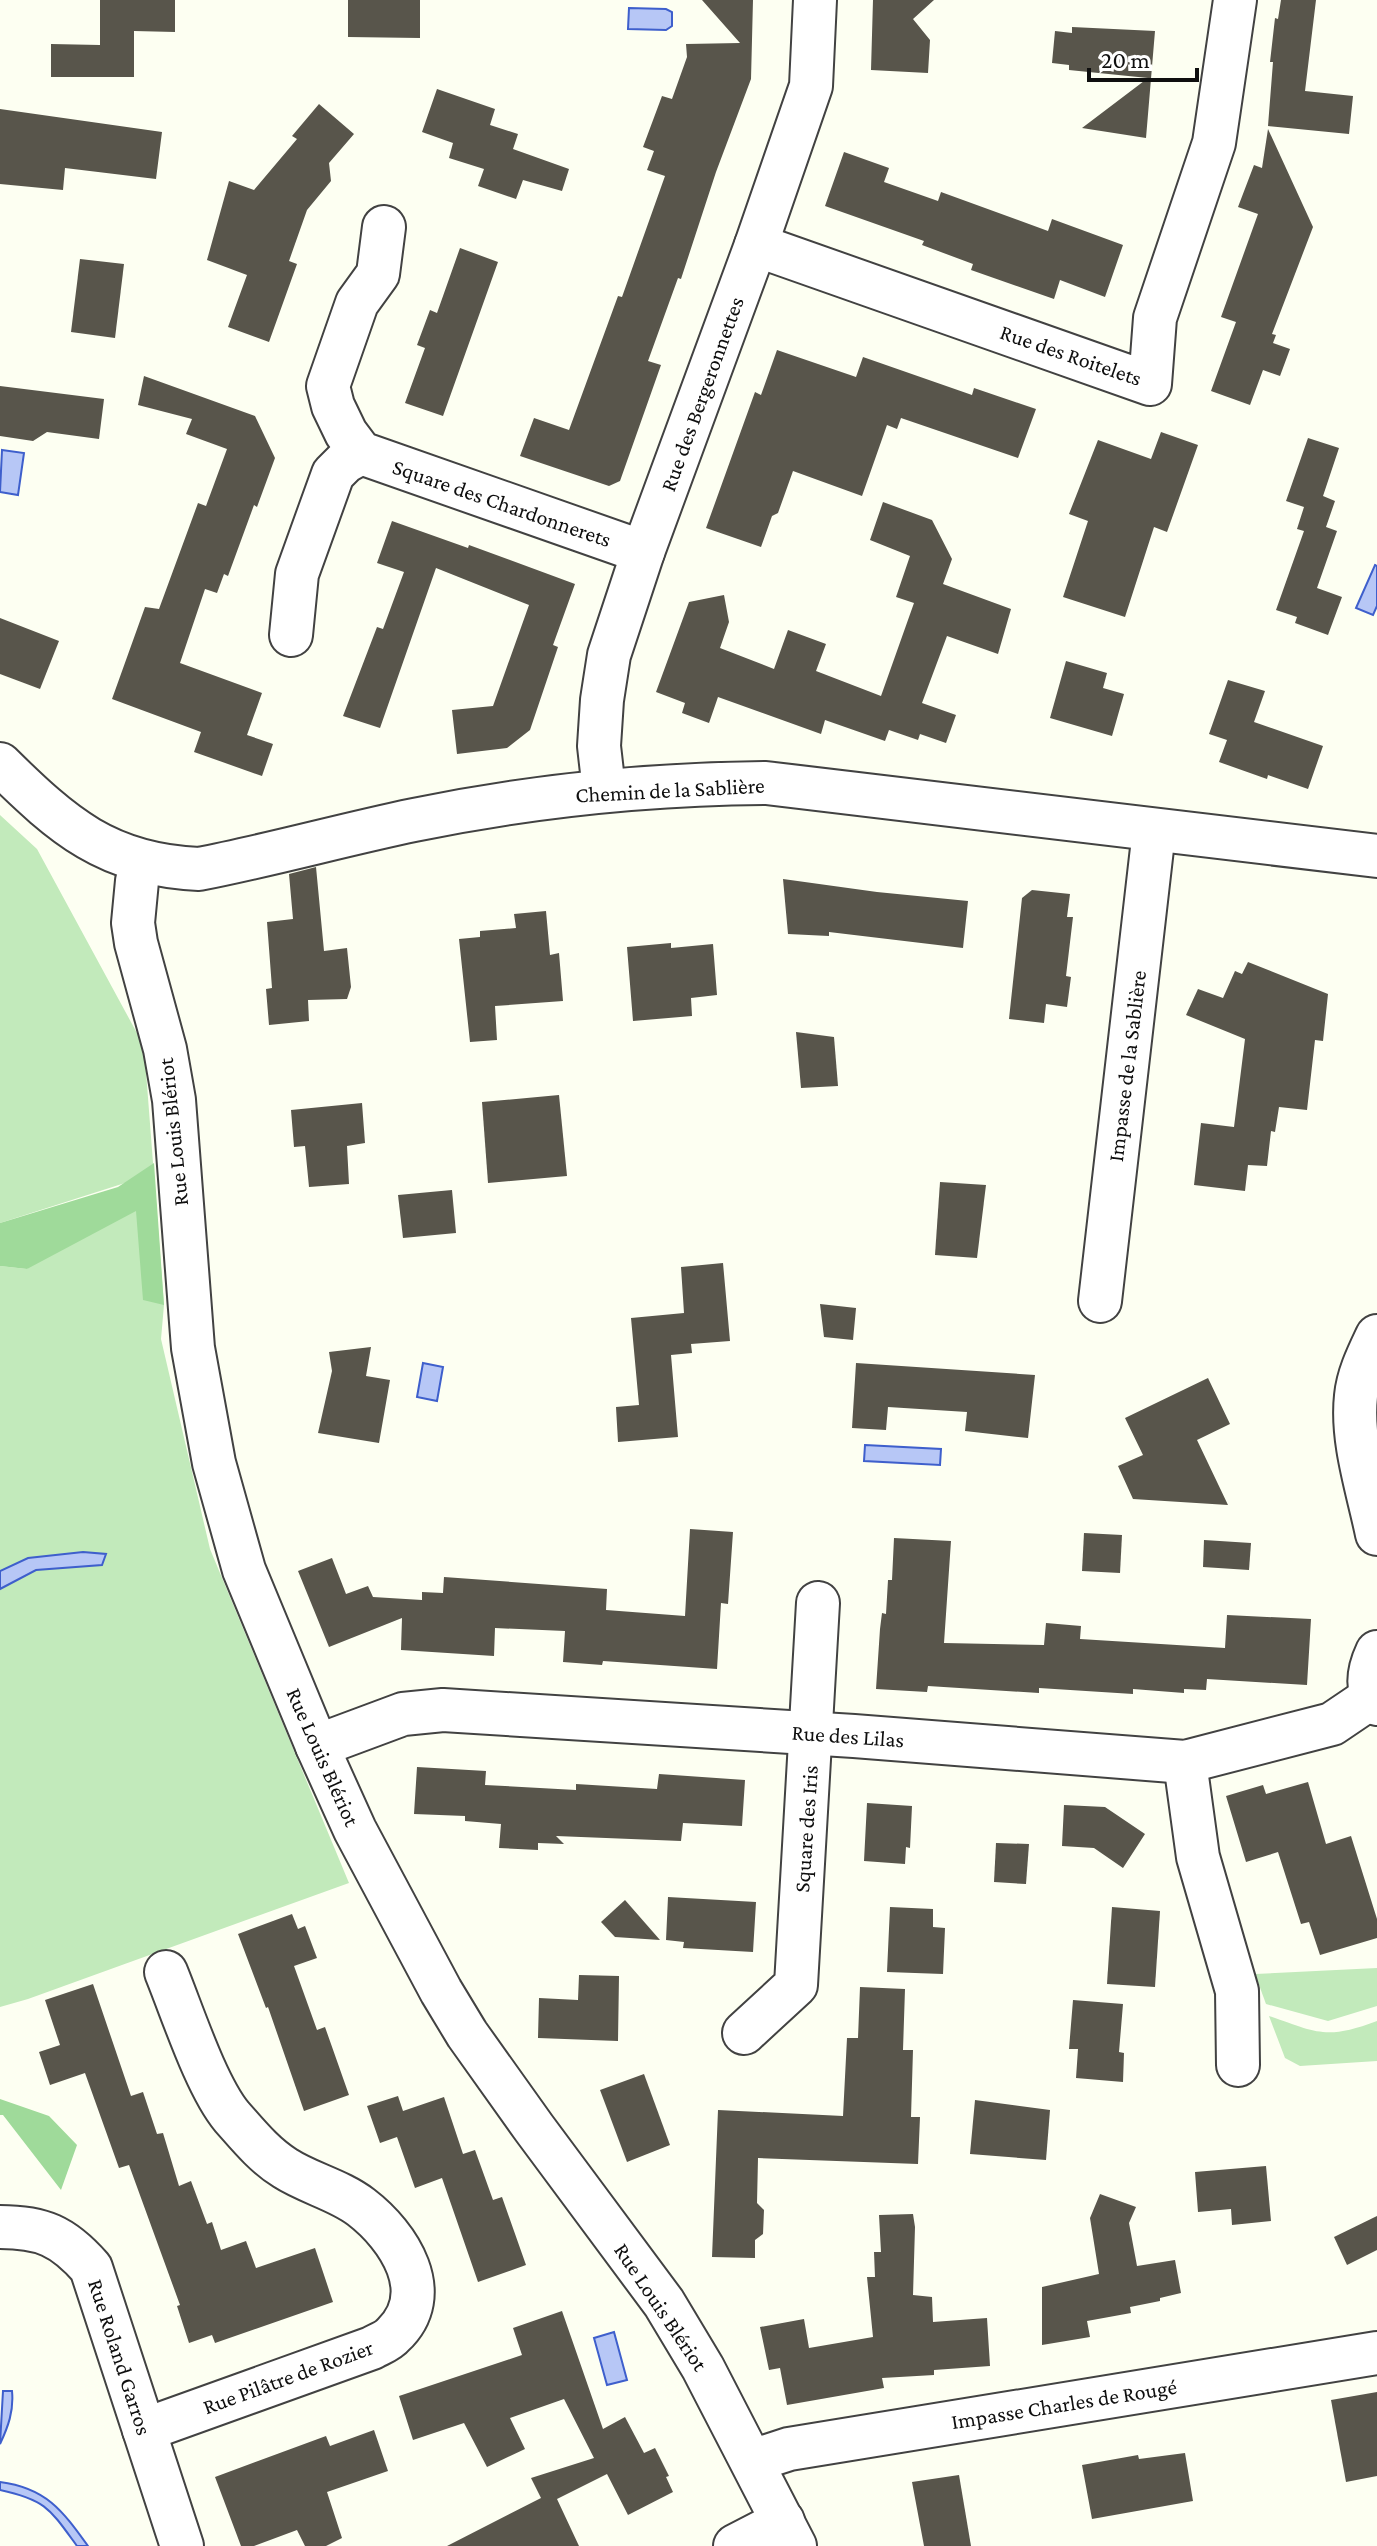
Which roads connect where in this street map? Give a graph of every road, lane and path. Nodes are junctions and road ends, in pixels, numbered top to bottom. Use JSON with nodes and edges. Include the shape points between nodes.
{"nodes":[{"id":1,"x":815,"y":0,"type":"edge"},
{"id":2,"x":1235,"y":0,"type":"edge"},
{"id":3,"x":384,"y":227,"type":"dead end"},
{"id":4,"x":756,"y":245,"type":"junction"},
{"id":5,"x":361,"y":453,"type":"junction"},
{"id":6,"x":643,"y":552,"type":"junction"},
{"id":7,"x":291,"y":635,"type":"dead end"},
{"id":8,"x":0,"y":764,"type":"edge"},
{"id":9,"x":604,"y":790,"type":"junction"},
{"id":10,"x":1154,"y":831,"type":"junction"},
{"id":11,"x":1377,"y":856,"type":"edge"},
{"id":12,"x":142,"y":863,"type":"junction"},
{"id":13,"x":1100,"y":1301,"type":"dead end"},
{"id":14,"x":1377,"y":1336,"type":"edge"},
{"id":15,"x":1377,"y":1534,"type":"edge"},
{"id":16,"x":818,"y":1603,"type":"dead end"},
{"id":17,"x":1377,"y":1652,"type":"edge"},
{"id":18,"x":1374,"y":1700,"type":"edge"},
{"id":19,"x":811,"y":1734,"type":"junction"},
{"id":20,"x":317,"y":1746,"type":"junction"},
{"id":21,"x":1185,"y":1762,"type":"junction"},
{"id":22,"x":166,"y":1972,"type":"dead end"},
{"id":23,"x":744,"y":2033,"type":"dead end"},
{"id":24,"x":1238,"y":2065,"type":"dead end"},
{"id":25,"x":0,"y":2227,"type":"edge"},
{"id":26,"x":1377,"y":2353,"type":"edge"},
{"id":27,"x":144,"y":2430,"type":"junction"},
{"id":28,"x":752,"y":2461,"type":"junction"},
{"id":29,"x":789,"y":2534,"type":"edge"},
{"id":30,"x":182,"y":2546,"type":"edge"},
{"id":31,"x":735,"y":2546,"type":"edge"}],
"edges":[{"from":1,"to":4,"type":"street","name":"Rue des Bergeronnettes","via":[[811,86]]},
{"from":2,"to":4,"type":"street","name":"Rue des Roitelets","via":[[1214,143],[1155,318],[1150,384]]},
{"from":3,"to":5,"type":"street","via":[[378,274],[357,303],[328,386],[339,420]]},
{"from":4,"to":6,"type":"street","name":"Rue des Bergeronnettes"},
{"from":5,"to":6,"type":"street","name":"Square des Chardonnerets"},
{"from":5,"to":7,"type":"street","via":[[333,474],[297,574]]},
{"from":6,"to":9,"type":"street","name":"Rue des Bergeronnettes","via":[[609,655],[599,746]]},
{"from":8,"to":12,"type":"street","name":"Chemin de la Sablière","via":[[71,828]]},
{"from":9,"to":10,"type":"street","name":"Chemin de la Sablière","via":[[766,783]]},
{"from":9,"to":12,"type":"street","name":"Chemin de la Sablière","via":[[414,820],[199,869]]},
{"from":10,"to":11,"type":"street","name":"Chemin de la Sablière"},
{"from":10,"to":13,"type":"street","name":"Impasse de la Sablière"},
{"from":12,"to":20,"type":"street","name":"Rue Louis Blériot","via":[[133,923],[174,1100],[193,1348],[214,1463],[244,1570]]},
{"from":14,"to":15,"type":"street","via":[[1356,1393],[1355,1425]]},
{"from":16,"to":19,"type":"street","name":"Square des Iris"},
{"from":17,"to":18,"type":"street","via":[[1368,1670]]},
{"from":18,"to":21,"type":"street","name":"Rue des Lilas","via":[[1332,1724]]},
{"from":19,"to":20,"type":"street","name":"Rue des Lilas","via":[[443,1710],[403,1714]]},
{"from":19,"to":21,"type":"street","name":"Rue des Lilas"},
{"from":19,"to":23,"type":"street","name":"Square des Iris","via":[[796,1985]]},
{"from":20,"to":28,"type":"street","name":"Rue Louis Blériot","via":[[355,1830],[441,1991],[525,2117],[664,2303]]},
{"from":21,"to":24,"type":"street","via":[[1198,1857],[1237,1991]]},
{"from":22,"to":27,"type":"street","name":"Rue Pilâtre de Rozier","via":[[229,2113],[285,2168],[360,2206],[384,2228],[410,2267],[414,2300],[393,2336],[372,2348]]},
{"from":25,"to":27,"type":"street","name":"Rue Roland Garros","via":[[51,2234],[74,2248],[91,2268]]},
{"from":26,"to":28,"type":"street","name":"Impasse Charles de Rougé","via":[[789,2449]]},
{"from":27,"to":30,"type":"street","name":"Rue Roland Garros"},
{"from":28,"to":29,"type":"street","name":"Rue Louis Blériot"},
{"from":29,"to":31,"type":"street"}]}
